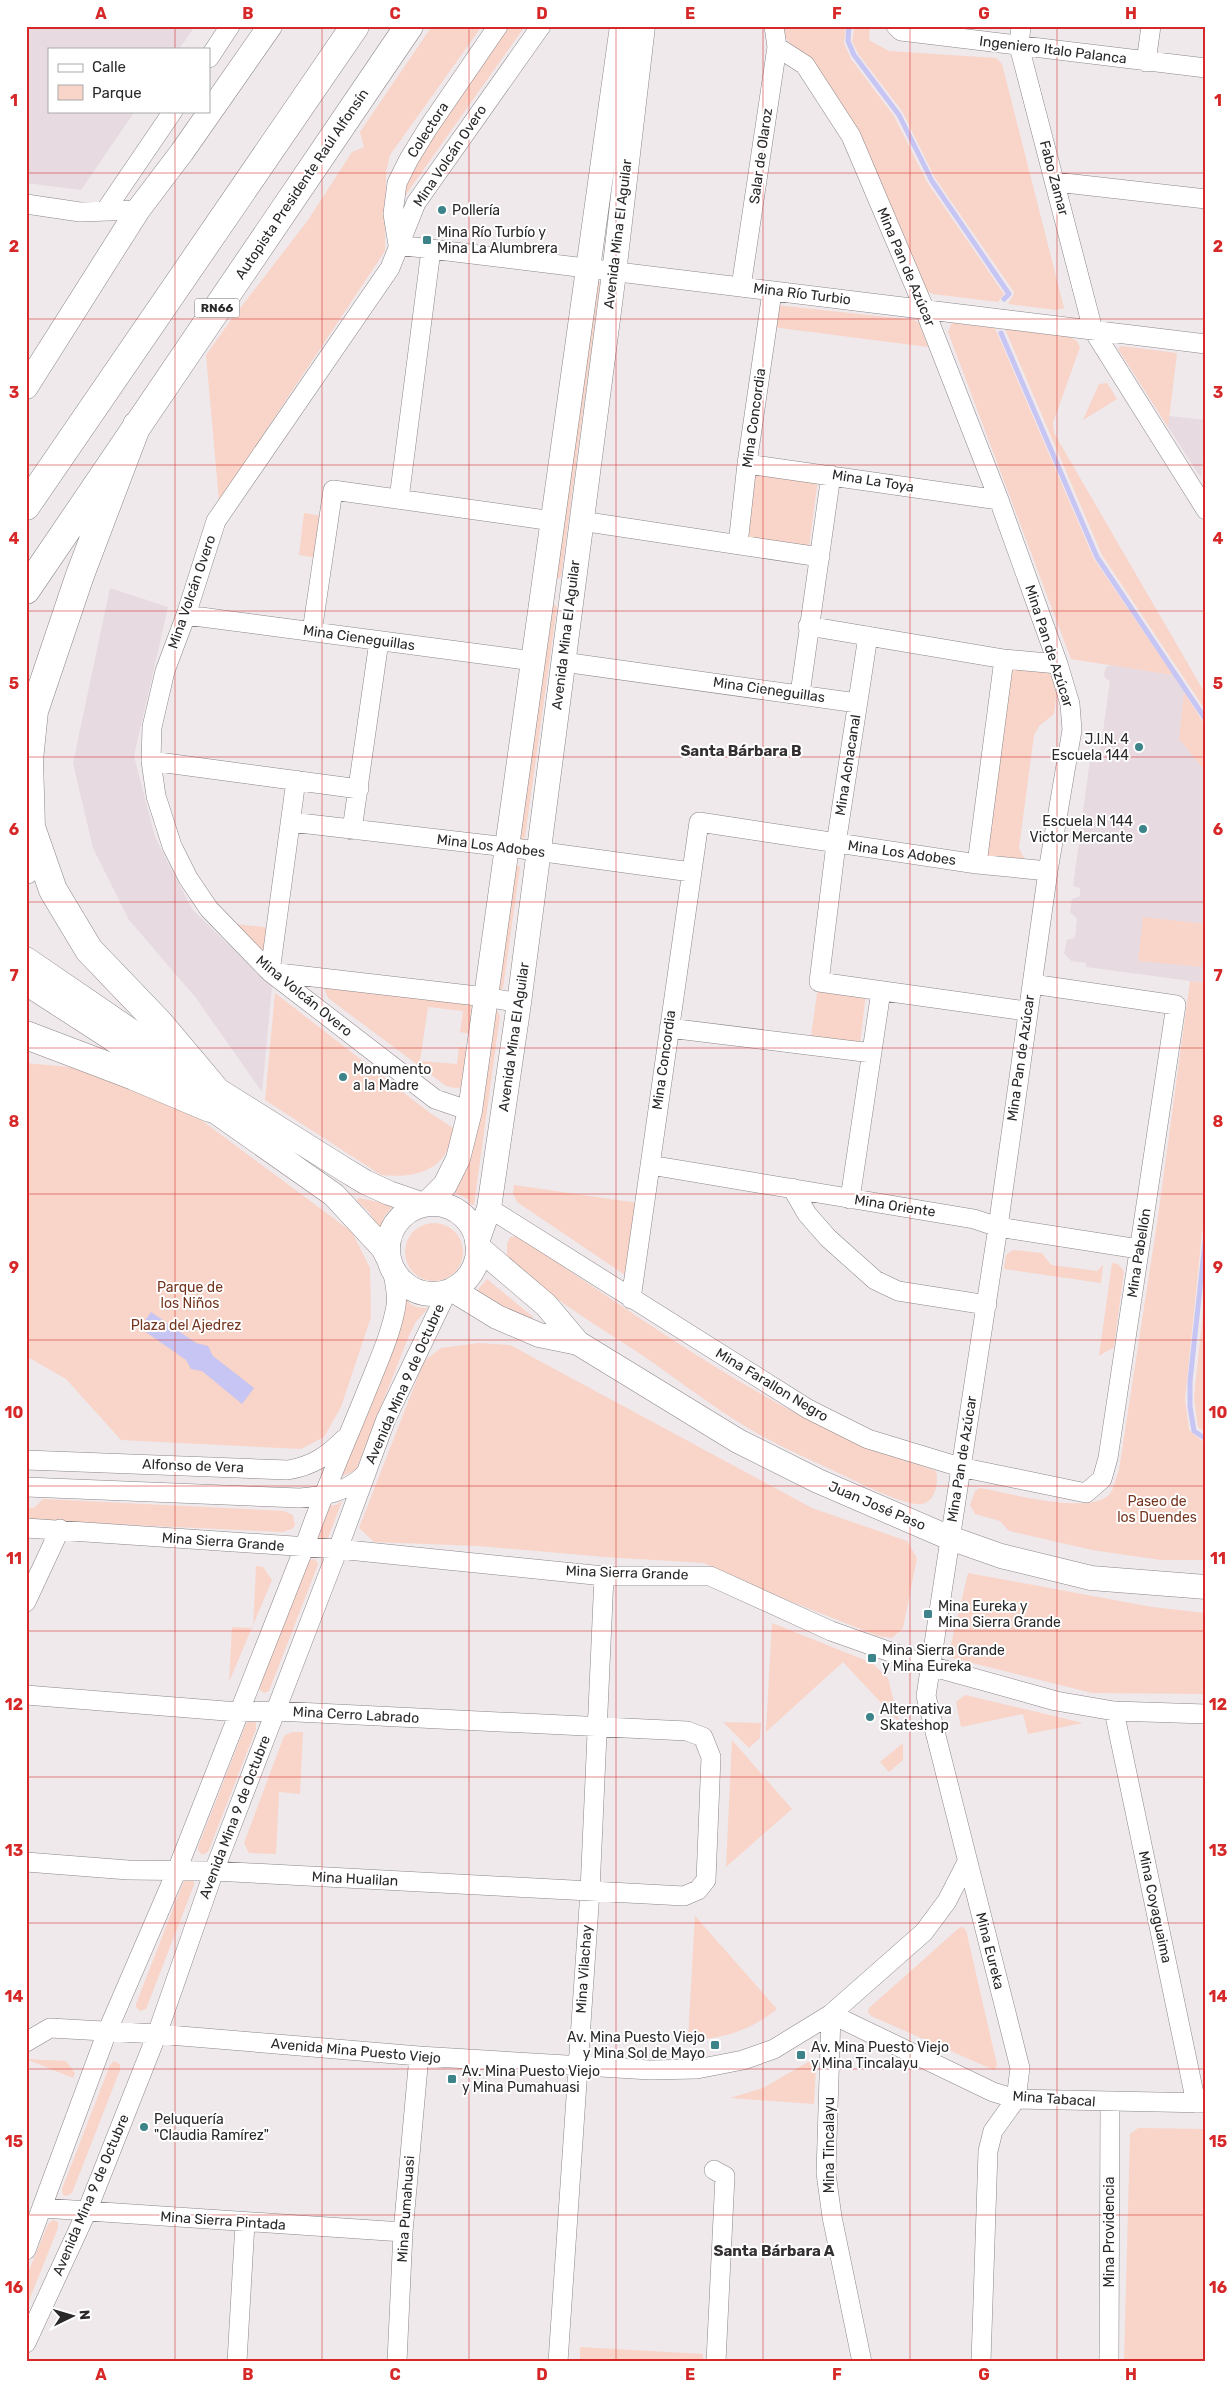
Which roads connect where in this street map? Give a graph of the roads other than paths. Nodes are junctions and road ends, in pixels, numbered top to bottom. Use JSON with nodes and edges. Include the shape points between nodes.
{"nodes":[{"id":1,"x":230,"y":26,"type":"edge"},
{"id":2,"x":270,"y":26,"type":"edge"},
{"id":3,"x":355,"y":26,"type":"edge"},
{"id":4,"x":409,"y":26,"type":"edge"},
{"id":5,"x":498,"y":26,"type":"edge"},
{"id":6,"x":541,"y":26,"type":"edge"},
{"id":7,"x":622,"y":26,"type":"edge"},
{"id":8,"x":643,"y":26,"type":"edge"},
{"id":9,"x":774,"y":26,"type":"edge"},
{"id":10,"x":1021,"y":26,"type":"edge"},
{"id":11,"x":1151,"y":26,"type":"edge"},
{"id":12,"x":898,"y":28,"type":"edge"},
{"id":13,"x":1019,"y":46,"type":"junction"},
{"id":14,"x":777,"y":47,"type":"junction"},
{"id":15,"x":210,"y":56,"type":"edge"},
{"id":16,"x":1146,"y":62,"type":"junction"},
{"id":17,"x":1206,"y":68,"type":"edge"},
{"id":18,"x":171,"y":112,"type":"edge"},
{"id":19,"x":210,"y":112,"type":"edge"},
{"id":20,"x":210,"y":112,"type":"edge"},
{"id":21,"x":1056,"y":182,"type":"junction"},
{"id":22,"x":1206,"y":199,"type":"edge"},
{"id":23,"x":26,"y":204,"type":"edge"},
{"id":24,"x":138,"y":210,"type":"junction"},
{"id":25,"x":104,"y":211,"type":"junction"},
{"id":26,"x":215,"y":231,"type":"junction"},
{"id":27,"x":398,"y":245,"type":"junction"},
{"id":28,"x":430,"y":250,"type":"junction"},
{"id":29,"x":588,"y":270,"type":"junction"},
{"id":30,"x":614,"y":273,"type":"junction"},
{"id":31,"x":741,"y":286,"type":"junction"},
{"id":32,"x":772,"y":292,"type":"junction"},
{"id":33,"x":924,"y":308,"type":"junction"},
{"id":34,"x":1093,"y":330,"type":"junction"},
{"id":35,"x":1206,"y":344,"type":"edge"},
{"id":36,"x":26,"y":387,"type":"edge"},
{"id":37,"x":137,"y":425,"type":"junction"},
{"id":38,"x":747,"y":464,"type":"junction"},
{"id":39,"x":831,"y":475,"type":"junction"},
{"id":40,"x":26,"y":482,"type":"edge"},
{"id":41,"x":399,"y":499,"type":"junction"},
{"id":42,"x":999,"y":500,"type":"junction"},
{"id":43,"x":1203,"y":501,"type":"edge"},
{"id":44,"x":26,"y":506,"type":"edge"},
{"id":45,"x":553,"y":521,"type":"junction"},
{"id":46,"x":581,"y":521,"type":"junction"},
{"id":47,"x":738,"y":544,"type":"junction"},
{"id":48,"x":820,"y":557,"type":"junction"},
{"id":49,"x":543,"y":589,"type":"junction"},
{"id":50,"x":26,"y":590,"type":"edge"},
{"id":51,"x":572,"y":595,"type":"junction"},
{"id":52,"x":186,"y":615,"type":"junction"},
{"id":53,"x":808,"y":626,"type":"junction"},
{"id":54,"x":312,"y":632,"type":"junction"},
{"id":55,"x":868,"y":636,"type":"junction"},
{"id":56,"x":380,"y":641,"type":"junction"},
{"id":57,"x":1004,"y":659,"type":"junction"},
{"id":58,"x":533,"y":661,"type":"junction"},
{"id":59,"x":563,"y":662,"type":"junction"},
{"id":60,"x":1058,"y":664,"type":"junction"},
{"id":61,"x":800,"y":694,"type":"junction"},
{"id":62,"x":857,"y":703,"type":"junction"},
{"id":63,"x":151,"y":761,"type":"junction"},
{"id":64,"x":296,"y":780,"type":"junction"},
{"id":65,"x":359,"y":789,"type":"junction"},
{"id":66,"x":291,"y":822,"type":"junction"},
{"id":67,"x":699,"y":822,"type":"joint"},
{"id":68,"x":31,"y":827,"type":"junction"},
{"id":69,"x":352,"y":830,"type":"junction"},
{"id":70,"x":836,"y":844,"type":"junction"},
{"id":71,"x":507,"y":847,"type":"junction"},
{"id":72,"x":538,"y":851,"type":"junction"},
{"id":73,"x":977,"y":864,"type":"junction"},
{"id":74,"x":1048,"y":871,"type":"junction"},
{"id":75,"x":26,"y":872,"type":"edge"},
{"id":76,"x":691,"y":872,"type":"junction"},
{"id":77,"x":26,"y":959,"type":"edge"},
{"id":78,"x":270,"y":972,"type":"junction"},
{"id":79,"x":26,"y":982,"type":"edge"},
{"id":80,"x":1032,"y":984,"type":"junction"},
{"id":81,"x":881,"y":991,"type":"junction"},
{"id":82,"x":486,"y":997,"type":"junction"},
{"id":83,"x":520,"y":1003,"type":"junction"},
{"id":84,"x":1026,"y":1011,"type":"junction"},
{"id":85,"x":668,"y":1028,"type":"junction"},
{"id":86,"x":26,"y":1035,"type":"edge"},
{"id":87,"x":872,"y":1053,"type":"junction"},
{"id":88,"x":211,"y":1097,"type":"junction"},
{"id":89,"x":470,"y":1110,"type":"junction"},
{"id":90,"x":650,"y":1165,"type":"junction"},
{"id":91,"x":792,"y":1188,"type":"junction"},
{"id":92,"x":850,"y":1199,"type":"junction"},
{"id":93,"x":425,"y":1204,"type":"junction"},
{"id":94,"x":489,"y":1208,"type":"junction"},
{"id":95,"x":998,"y":1227,"type":"junction"},
{"id":96,"x":478,"y":1245,"type":"junction"},
{"id":97,"x":1139,"y":1249,"type":"junction"},
{"id":98,"x":389,"y":1262,"type":"junction"},
{"id":99,"x":450,"y":1291,"type":"junction"},
{"id":100,"x":631,"y":1299,"type":"junction"},
{"id":101,"x":987,"y":1305,"type":"junction"},
{"id":102,"x":578,"y":1343,"type":"junction"},
{"id":103,"x":349,"y":1435,"type":"junction"},
{"id":104,"x":26,"y":1460,"type":"edge"},
{"id":105,"x":960,"y":1467,"type":"junction"},
{"id":106,"x":364,"y":1475,"type":"junction"},
{"id":107,"x":26,"y":1487,"type":"edge"},
{"id":108,"x":1086,"y":1493,"type":"joint"},
{"id":109,"x":322,"y":1496,"type":"junction"},
{"id":110,"x":26,"y":1528,"type":"edge"},
{"id":111,"x":60,"y":1529,"type":"junction"},
{"id":112,"x":950,"y":1538,"type":"junction"},
{"id":113,"x":304,"y":1548,"type":"junction"},
{"id":114,"x":338,"y":1549,"type":"junction"},
{"id":115,"x":604,"y":1576,"type":"junction"},
{"id":116,"x":1206,"y":1587,"type":"edge"},
{"id":117,"x":26,"y":1602,"type":"edge"},
{"id":118,"x":930,"y":1666,"type":"junction"},
{"id":119,"x":26,"y":1695,"type":"edge"},
{"id":120,"x":1114,"y":1711,"type":"junction"},
{"id":121,"x":238,"y":1712,"type":"junction"},
{"id":122,"x":276,"y":1712,"type":"junction"},
{"id":123,"x":1206,"y":1714,"type":"edge"},
{"id":124,"x":597,"y":1727,"type":"junction"},
{"id":125,"x":26,"y":1862,"type":"edge"},
{"id":126,"x":967,"y":1862,"type":"junction"},
{"id":127,"x":177,"y":1870,"type":"junction"},
{"id":128,"x":214,"y":1871,"type":"junction"},
{"id":129,"x":590,"y":1891,"type":"junction"},
{"id":130,"x":684,"y":1896,"type":"joint"},
{"id":131,"x":831,"y":2014,"type":"junction"},
{"id":132,"x":107,"y":2032,"type":"junction"},
{"id":133,"x":157,"y":2034,"type":"junction"},
{"id":134,"x":26,"y":2042,"type":"edge"},
{"id":135,"x":419,"y":2056,"type":"junction"},
{"id":136,"x":578,"y":2066,"type":"junction"},
{"id":137,"x":1016,"y":2100,"type":"junction"},
{"id":138,"x":1110,"y":2102,"type":"junction"},
{"id":139,"x":1201,"y":2103,"type":"edge"},
{"id":140,"x":714,"y":2170,"type":"dead end"},
{"id":141,"x":43,"y":2208,"type":"junction"},
{"id":142,"x":87,"y":2212,"type":"junction"},
{"id":143,"x":246,"y":2223,"type":"junction"},
{"id":144,"x":403,"y":2232,"type":"junction"},
{"id":145,"x":26,"y":2250,"type":"edge"},
{"id":146,"x":26,"y":2343,"type":"edge"},
{"id":147,"x":237,"y":2362,"type":"edge"},
{"id":148,"x":397,"y":2362,"type":"edge"},
{"id":149,"x":558,"y":2362,"type":"edge"},
{"id":150,"x":716,"y":2362,"type":"edge"},
{"id":151,"x":862,"y":2362,"type":"edge"},
{"id":152,"x":981,"y":2362,"type":"edge"},
{"id":153,"x":1109,"y":2362,"type":"edge"}],
"edges":[{"from":1,"to":15,"type":"street"},
{"from":2,"to":19,"type":"main road"},
{"from":3,"to":26,"type":"highway"},
{"from":4,"to":37,"type":"highway","name":"Autopista Presidente Raúl Alfonsín","number":"RN66"},
{"from":5,"to":27,"type":"street","name":"Colectora","via":[[428,128],[397,183],[393,214]]},
{"from":6,"to":27,"type":"street","name":"Mina Volcán Overo","via":[[416,203]]},
{"from":7,"to":29,"type":"main road","name":"Avenida Mina El Aguilar"},
{"from":8,"to":30,"type":"main road","name":"Avenida Mina El Aguilar"},
{"from":9,"to":14,"type":"street","name":"Salar de Olaroz"},
{"from":10,"to":13,"type":"street","name":"Fabo Zamar"},
{"from":11,"to":16,"type":"street"},
{"from":12,"to":13,"type":"street","name":"Ingeniero Italo Palanca"},
{"from":13,"to":16,"type":"street","name":"Ingeniero Italo Palanca"},
{"from":13,"to":21,"type":"street","name":"Fabo Zamar"},
{"from":14,"to":31,"type":"street","name":"Salar de Olaroz"},
{"from":14,"to":33,"type":"street","name":"Mina Pan de Azúcar","via":[[805,65],[851,136]]},
{"from":16,"to":17,"type":"street","name":"Ingeniero Italo Palanca"},
{"from":18,"to":25,"type":"street"},
{"from":20,"to":24,"type":"main road"},
{"from":21,"to":22,"type":"street"},
{"from":21,"to":34,"type":"street","name":"Fabo Zamar"},
{"from":23,"to":25,"type":"street","via":[[80,212]]},
{"from":24,"to":25,"type":"street"},
{"from":24,"to":36,"type":"main road"},
{"from":26,"to":40,"type":"highway","via":[[187,250]]},
{"from":26,"to":44,"type":"highway"},
{"from":27,"to":28,"type":"street","name":"Mina Río Turbio"},
{"from":27,"to":52,"type":"street","name":"Mina Volcán Overo","via":[[390,268],[216,521]]},
{"from":28,"to":29,"type":"street","name":"Mina Río Turbio"},
{"from":28,"to":41,"type":"street"},
{"from":29,"to":30,"type":"street","name":"Mina Río Turbio"},
{"from":29,"to":45,"type":"main road","name":"Avenida Mina El Aguilar"},
{"from":30,"to":31,"type":"street","name":"Mina Río Turbio"},
{"from":30,"to":46,"type":"main road","name":"Avenida Mina El Aguilar"},
{"from":31,"to":32,"type":"street","name":"Mina Río Turbio"},
{"from":32,"to":33,"type":"street","name":"Mina Río Turbio"},
{"from":32,"to":38,"type":"street","name":"Mina Concordia"},
{"from":33,"to":34,"type":"street","name":"Mina Río Turbio"},
{"from":33,"to":42,"type":"street","name":"Mina Pan de Azúcar"},
{"from":34,"to":35,"type":"street","name":"Mina Río Turbio"},
{"from":34,"to":43,"type":"street","name":"Fabo Zamar"},
{"from":37,"to":50,"type":"highway","name":"Autopista Presidente Raúl Alfonsín","number":"RN66"},
{"from":37,"to":68,"type":"highway","via":[[80,575],[34,711],[29,760]]},
{"from":38,"to":39,"type":"street","name":"Mina La Toya"},
{"from":38,"to":47,"type":"street","name":"Mina Concordia"},
{"from":39,"to":42,"type":"street","name":"Mina La Toya"},
{"from":39,"to":48,"type":"street"},
{"from":41,"to":45,"type":"street"},
{"from":41,"to":54,"type":"street","via":[[333,490]]},
{"from":42,"to":60,"type":"street","name":"Mina Pan de Azúcar"},
{"from":45,"to":49,"type":"main road","name":"Avenida Mina El Aguilar"},
{"from":46,"to":47,"type":"street"},
{"from":46,"to":51,"type":"main road","name":"Avenida Mina El Aguilar"},
{"from":47,"to":48,"type":"street"},
{"from":48,"to":53,"type":"street"},
{"from":49,"to":51,"type":"main road"},
{"from":49,"to":58,"type":"main road","name":"Avenida Mina El Aguilar"},
{"from":51,"to":59,"type":"main road","name":"Avenida Mina El Aguilar"},
{"from":52,"to":54,"type":"street","name":"Mina Cieneguillas"},
{"from":52,"to":63,"type":"street","name":"Mina Volcán Overo","via":[[165,671],[152,727]]},
{"from":53,"to":55,"type":"street"},
{"from":53,"to":61,"type":"street"},
{"from":54,"to":56,"type":"street","name":"Mina Cieneguillas"},
{"from":55,"to":57,"type":"street"},
{"from":55,"to":62,"type":"street","name":"Mina Achacanal"},
{"from":56,"to":58,"type":"street","name":"Mina Cieneguillas"},
{"from":56,"to":65,"type":"street"},
{"from":57,"to":60,"type":"street"},
{"from":57,"to":73,"type":"street"},
{"from":58,"to":71,"type":"main road","name":"Avenida Mina El Aguilar"},
{"from":59,"to":61,"type":"street","name":"Mina Cieneguillas"},
{"from":59,"to":72,"type":"main road","name":"Avenida Mina El Aguilar"},
{"from":60,"to":74,"type":"street","name":"Mina Pan de Azúcar","via":[[1070,704],[1072,730]]},
{"from":61,"to":62,"type":"street","name":"Mina Cieneguillas"},
{"from":62,"to":70,"type":"street","name":"Mina Achacanal"},
{"from":63,"to":64,"type":"street"},
{"from":63,"to":78,"type":"street","name":"Mina Volcán Overo","via":[[156,796],[172,846],[188,878],[209,909]]},
{"from":64,"to":65,"type":"street"},
{"from":64,"to":66,"type":"street"},
{"from":65,"to":69,"type":"street"},
{"from":66,"to":69,"type":"street","name":"Mina Los Adobes"},
{"from":66,"to":78,"type":"street"},
{"from":67,"to":70,"type":"street","name":"Mina Los Adobes"},
{"from":67,"to":76,"type":"street","name":"Mina Concordia"},
{"from":68,"to":75,"type":"main road","via":[[30,862]]},
{"from":68,"to":88,"type":"highway","via":[[53,890],[89,950],[158,1023]]},
{"from":69,"to":71,"type":"street","name":"Mina Los Adobes"},
{"from":70,"to":73,"type":"street","name":"Mina Los Adobes"},
{"from":70,"to":81,"type":"street","name":"Mina Achacanal","via":[[819,982]]},
{"from":71,"to":72,"type":"street","name":"Mina Los Adobes"},
{"from":71,"to":82,"type":"main road","name":"Avenida Mina El Aguilar"},
{"from":72,"to":76,"type":"street","name":"Mina Los Adobes"},
{"from":72,"to":83,"type":"main road","name":"Avenida Mina El Aguilar"},
{"from":73,"to":74,"type":"street","name":"Mina Los Adobes"},
{"from":74,"to":80,"type":"street","name":"Mina Pan de Azúcar"},
{"from":76,"to":85,"type":"street","name":"Mina Concordia"},
{"from":77,"to":88,"type":"main road"},
{"from":78,"to":82,"type":"street"},
{"from":78,"to":89,"type":"street","name":"Mina Volcán Overo","via":[[435,1099]]},
{"from":79,"to":88,"type":"main road","via":[[111,1038]]},
{"from":80,"to":84,"type":"street","name":"Mina Pan de Azúcar"},
{"from":80,"to":97,"type":"street","name":"Mina Pabellón","via":[[1176,1005]]},
{"from":81,"to":84,"type":"street"},
{"from":81,"to":87,"type":"street"},
{"from":82,"to":83,"type":"street"},
{"from":82,"to":89,"type":"main road","name":"Avenida Mina El Aguilar"},
{"from":83,"to":94,"type":"main road","name":"Avenida Mina El Aguilar"},
{"from":84,"to":95,"type":"street","name":"Mina Pan de Azúcar"},
{"from":85,"to":87,"type":"street"},
{"from":85,"to":90,"type":"street","name":"Mina Concordia"},
{"from":86,"to":88,"type":"highway","via":[[134,1076]]},
{"from":87,"to":92,"type":"street"},
{"from":88,"to":93,"type":"main road","via":[[365,1182]]},
{"from":88,"to":98,"type":"main road","via":[[334,1194],[383,1248]]},
{"from":89,"to":93,"type":"main road","name":"Avenida Mina El Aguilar","via":[[458,1159],[445,1185]]},
{"from":90,"to":91,"type":"street","name":"Mina Oriente"},
{"from":90,"to":100,"type":"street","name":"Mina Concordia"},
{"from":91,"to":92,"type":"street","name":"Mina Oriente"},
{"from":91,"to":101,"type":"street","via":[[807,1214],[828,1238],[874,1280],[898,1291]]},
{"from":92,"to":95,"type":"street","name":"Mina Oriente","via":[[974,1219]]},
{"from":93,"to":96,"type":"main road","via":[[456,1210],[470,1224]]},
{"from":93,"to":98,"type":"main road","via":[[410,1209],[393,1228],[388,1243]]},
{"from":94,"to":96,"type":"main road","name":"Avenida Mina El Aguilar"},
{"from":94,"to":100,"type":"street","name":"Mina Farallon Negro"},
{"from":95,"to":97,"type":"street","name":"Mina Oriente"},
{"from":95,"to":101,"type":"street","name":"Mina Pan de Azúcar"},
{"from":96,"to":99,"type":"main road","via":[[478,1261],[474,1268],[465,1281]]},
{"from":96,"to":102,"type":"main road","name":"Juan José Paso","via":[[546,1305]]},
{"from":97,"to":108,"type":"street","name":"Mina Pabellón","via":[[1108,1458],[1102,1479]]},
{"from":98,"to":99,"type":"main road","via":[[397,1277],[407,1286],[433,1294]]},
{"from":98,"to":103,"type":"street","via":[[396,1285],[390,1332]]},
{"from":99,"to":102,"type":"main road","name":"Juan José Paso","via":[[497,1318],[539,1335]]},
{"from":99,"to":106,"type":"street","name":"Avenida Mina 9 de Octubre","via":[[386,1419]]},
{"from":100,"to":105,"type":"street","name":"Mina Farallon Negro","via":[[808,1409],[868,1438]]},
{"from":101,"to":105,"type":"street","name":"Mina Pan de Azúcar"},
{"from":102,"to":112,"type":"main road","name":"Juan José Paso","via":[[738,1441],[818,1481]]},
{"from":103,"to":104,"type":"street","name":"Alfonso de Vera","via":[[318,1461],[288,1470]]},
{"from":103,"to":109,"type":"street"},
{"from":105,"to":108,"type":"street","name":"Mina Farallon Negro"},
{"from":105,"to":112,"type":"street","name":"Mina Pan de Azúcar"},
{"from":106,"to":109,"type":"street","name":"Alfonso de Vera","via":[[351,1485]]},
{"from":106,"to":114,"type":"street","name":"Avenida Mina 9 de Octubre"},
{"from":107,"to":109,"type":"street","name":"Alfonso de Vera","via":[[278,1498]]},
{"from":109,"to":113,"type":"street"},
{"from":110,"to":111,"type":"street","name":"Mina Sierra Grande"},
{"from":111,"to":113,"type":"street","name":"Mina Sierra Grande"},
{"from":111,"to":117,"type":"street"},
{"from":112,"to":116,"type":"main road","name":"Juan José Paso","via":[[1001,1556],[1091,1578]]},
{"from":112,"to":118,"type":"street","name":"Mina Eureka"},
{"from":113,"to":114,"type":"street","name":"Mina Sierra Grande"},
{"from":113,"to":121,"type":"street"},
{"from":114,"to":115,"type":"street","name":"Mina Sierra Grande"},
{"from":114,"to":122,"type":"street","name":"Avenida Mina 9 de Octubre"},
{"from":115,"to":118,"type":"street","name":"Mina Sierra Grande","via":[[710,1576],[831,1631]]},
{"from":115,"to":124,"type":"street","name":"Mina Vilachay"},
{"from":118,"to":120,"type":"street","name":"Mina Sierra Grande","via":[[1056,1701]]},
{"from":118,"to":126,"type":"street","name":"Mina Eureka","via":[[926,1696]]},
{"from":119,"to":121,"type":"street","name":"Mina Cerro Labrado"},
{"from":120,"to":123,"type":"street","name":"Mina Sierra Grande"},
{"from":120,"to":139,"type":"street","name":"Mina Coyaguaima"},
{"from":121,"to":122,"type":"street","name":"Mina Cerro Labrado"},
{"from":121,"to":127,"type":"street"},
{"from":122,"to":124,"type":"street","name":"Mina Cerro Labrado"},
{"from":122,"to":128,"type":"street","name":"Avenida Mina 9 de Octubre"},
{"from":124,"to":129,"type":"street","name":"Mina Vilachay"},
{"from":124,"to":130,"type":"street","name":"Mina Cerro Labrado","via":[[687,1731],[703,1737],[712,1756],[706,1880],[698,1890]]},
{"from":125,"to":127,"type":"street","name":"Mina Hualilan","via":[[128,1870]]},
{"from":126,"to":131,"type":"street","name":"Avenida Mina Puesto Viejo","via":[[947,1901],[924,1932]]},
{"from":126,"to":137,"type":"street","name":"Mina Eureka","via":[[1020,2068]]},
{"from":127,"to":128,"type":"street","name":"Mina Hualilan"},
{"from":127,"to":132,"type":"street"},
{"from":128,"to":129,"type":"street","name":"Mina Hualilan"},
{"from":128,"to":133,"type":"street","name":"Avenida Mina 9 de Octubre"},
{"from":129,"to":130,"type":"street","name":"Mina Hualilan"},
{"from":129,"to":136,"type":"street","name":"Mina Vilachay"},
{"from":131,"to":136,"type":"street","name":"Avenida Mina Puesto Viejo","via":[[774,2049],[743,2060],[697,2069]]},
{"from":131,"to":137,"type":"street","name":"Mina Tabacal"},
{"from":131,"to":151,"type":"street","name":"Mina Tincalayu","via":[[826,2173]]},
{"from":132,"to":133,"type":"street","name":"Avenida Mina Puesto Viejo"},
{"from":132,"to":134,"type":"street","name":"Avenida Mina Puesto Viejo","via":[[50,2028]]},
{"from":132,"to":141,"type":"street"},
{"from":133,"to":135,"type":"street","name":"Avenida Mina Puesto Viejo"},
{"from":133,"to":142,"type":"street","name":"Avenida Mina 9 de Octubre"},
{"from":135,"to":136,"type":"street","name":"Avenida Mina Puesto Viejo"},
{"from":135,"to":144,"type":"street","name":"Mina Pumahuasi"},
{"from":136,"to":149,"type":"street","name":"Mina Vilachay"},
{"from":137,"to":138,"type":"street","name":"Mina Tabacal"},
{"from":137,"to":152,"type":"street","name":"Mina Eureka","via":[[993,2132],[988,2151]]},
{"from":138,"to":139,"type":"street","name":"Mina Tabacal"},
{"from":138,"to":153,"type":"street","name":"Mina Providencia"},
{"from":140,"to":150,"type":"street","via":[[725,2176]]},
{"from":141,"to":142,"type":"street","name":"Mina Sierra Pintada"},
{"from":141,"to":145,"type":"street"},
{"from":142,"to":143,"type":"street","name":"Mina Sierra Pintada"},
{"from":142,"to":146,"type":"street","name":"Avenida Mina 9 de Octubre"},
{"from":143,"to":144,"type":"street","name":"Mina Sierra Pintada"},
{"from":143,"to":147,"type":"street"},
{"from":144,"to":148,"type":"street","name":"Mina Pumahuasi"}]}
